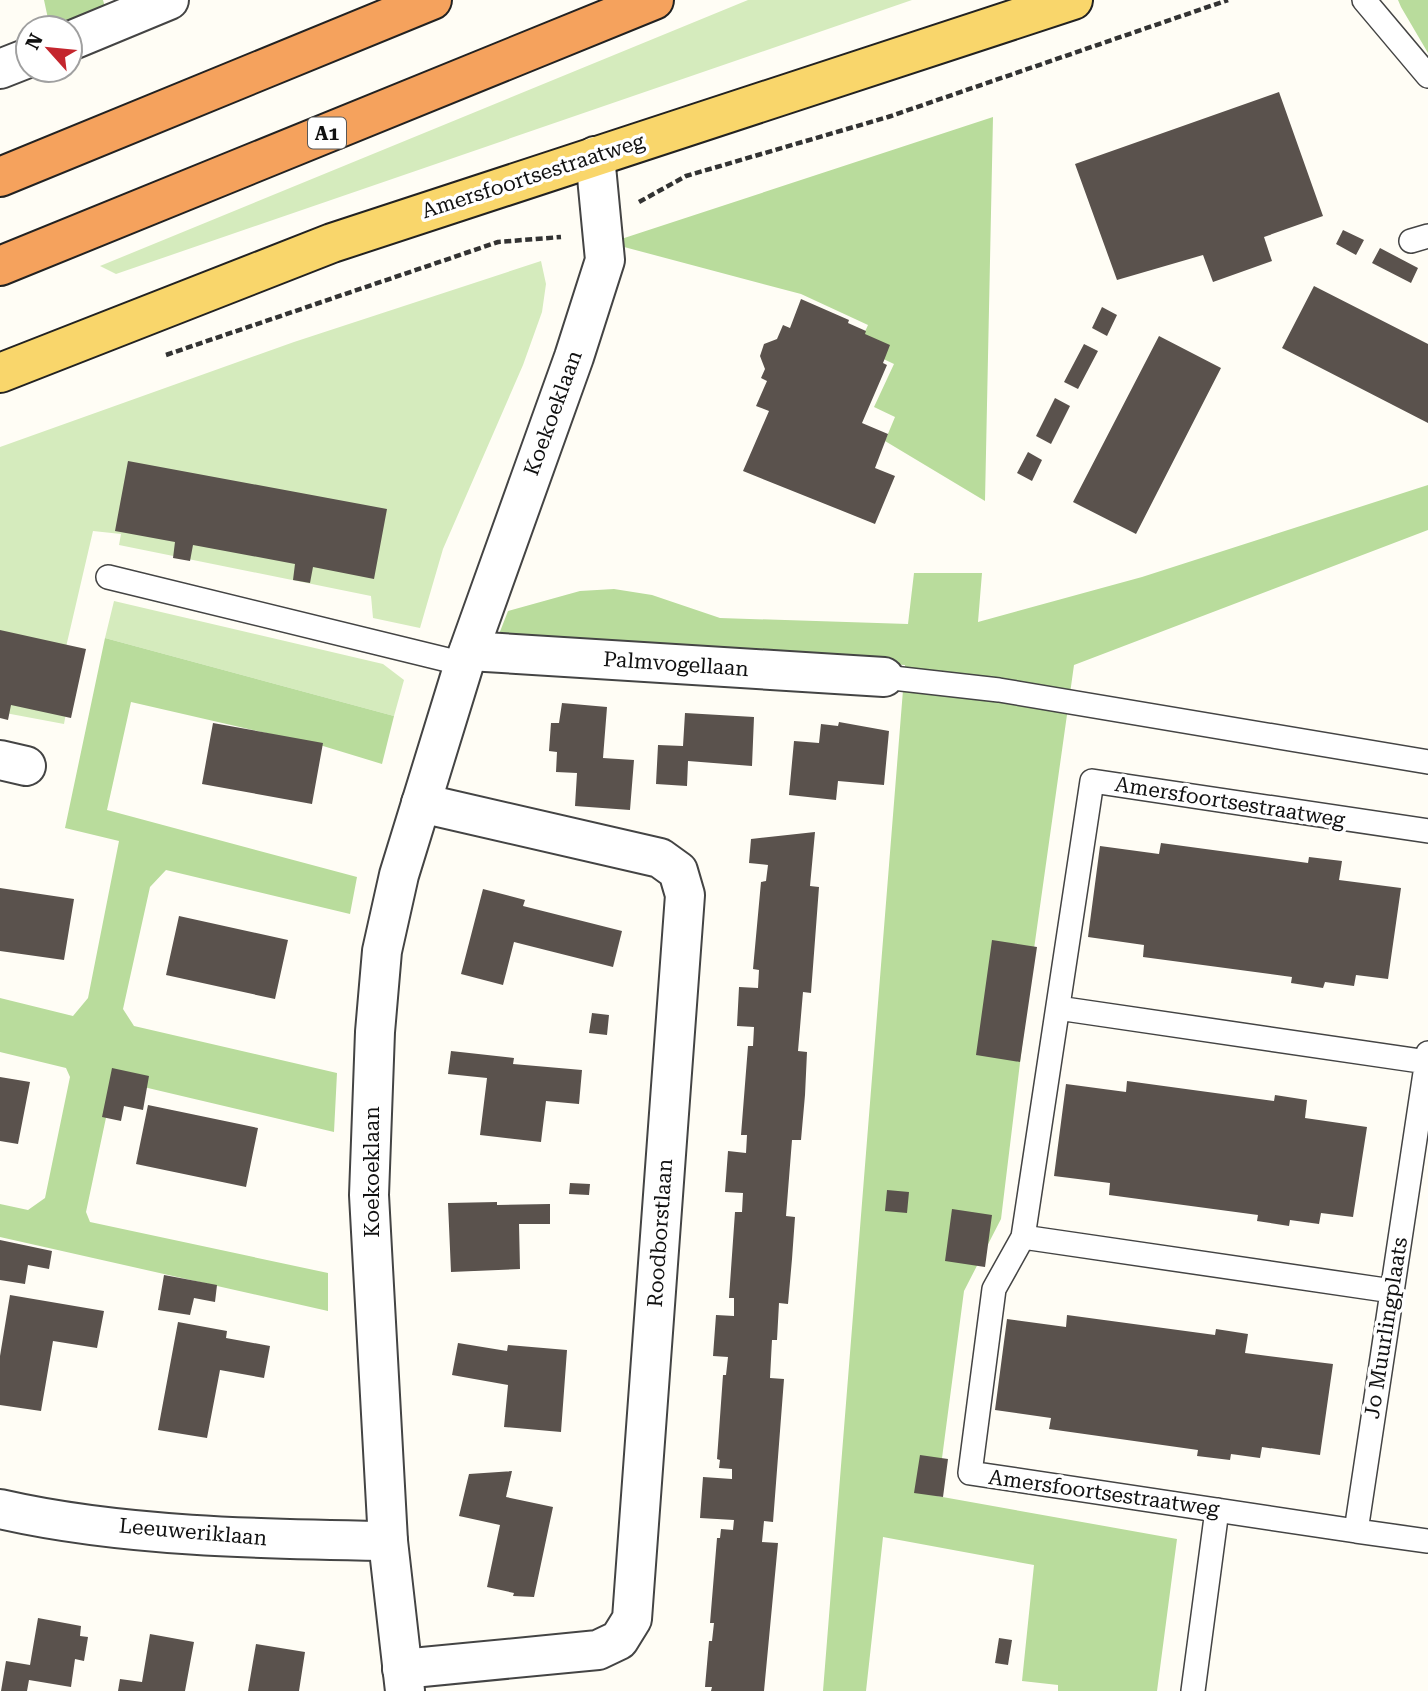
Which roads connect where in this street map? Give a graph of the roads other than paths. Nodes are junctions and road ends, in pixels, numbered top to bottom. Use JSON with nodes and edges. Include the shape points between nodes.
{"nodes":[{"id":1,"x":169,"y":0,"type":"edge"},
{"id":2,"x":432,"y":0,"type":"edge"},
{"id":3,"x":654,"y":0,"type":"edge"},
{"id":4,"x":1073,"y":0,"type":"edge"},
{"id":5,"x":1364,"y":0,"type":"edge"},
{"id":6,"x":84,"y":35,"type":"edge"},
{"id":7,"x":1428,"y":76,"type":"edge"},
{"id":8,"x":594,"y":156,"type":"junction"},
{"id":9,"x":0,"y":177,"type":"edge"},
{"id":10,"x":0,"y":265,"type":"edge"},
{"id":11,"x":0,"y":373,"type":"edge"},
{"id":12,"x":107,"y":577,"type":"dead end"},
{"id":13,"x":466,"y":658,"type":"junction"},
{"id":14,"x":884,"y":677,"type":"joint"},
{"id":15,"x":1428,"y":762,"type":"edge"},
{"id":16,"x":421,"y":803,"type":"junction"},
{"id":17,"x":1428,"y":831,"type":"edge"},
{"id":18,"x":1058,"y":1008,"type":"junction"},
{"id":19,"x":1427,"y":1058,"type":"edge"},
{"id":20,"x":1023,"y":1237,"type":"junction"},
{"id":21,"x":1392,"y":1291,"type":"junction"},
{"id":22,"x":0,"y":1509,"type":"edge"},
{"id":23,"x":1217,"y":1510,"type":"junction"},
{"id":24,"x":1356,"y":1531,"type":"junction"},
{"id":25,"x":388,"y":1541,"type":"junction"},
{"id":26,"x":1428,"y":1541,"type":"edge"},
{"id":27,"x":404,"y":1680,"type":"edge"},
{"id":28,"x":1193,"y":1691,"type":"edge"}],
"edges":[{"from":1,"to":6,"type":"street"},
{"from":2,"to":9,"type":"highway"},
{"from":3,"to":10,"type":"highway","number":"A1"},
{"from":4,"to":8,"type":"main road","name":"Amersfoortsestraatweg"},
{"from":5,"to":7,"type":"lane"},
{"from":8,"to":11,"type":"main road","name":"Amersfoortsestraatweg","via":[[332,243]]},
{"from":8,"to":13,"type":"street","name":"Koekoeklaan","via":[[605,260]]},
{"from":12,"to":13,"type":"lane"},
{"from":13,"to":14,"type":"street","name":"Palmvogellaan"},
{"from":13,"to":16,"type":"street","name":"Koekoeklaan"},
{"from":14,"to":15,"type":"lane","via":[[999,690]]},
{"from":16,"to":25,"type":"street","name":"Koekoeklaan","via":[[382,951],[375,1032],[369,1195]]},
{"from":16,"to":27,"type":"street","name":"Roodborstlaan","via":[[660,858],[678,871],[685,895],[632,1619],[619,1640],[598,1650]]},
{"from":17,"to":18,"type":"lane","name":"Amersfoortsestraatweg","via":[[1092,781]]},
{"from":18,"to":19,"type":"lane"},
{"from":18,"to":20,"type":"lane","name":"Amersfoortsestraatweg"},
{"from":19,"to":21,"type":"lane","name":"Jo Muurlingplaats"},
{"from":20,"to":21,"type":"lane"},
{"from":20,"to":23,"type":"lane","name":"Amersfoortsestraatweg","via":[[994,1289],[970,1473]]},
{"from":21,"to":24,"type":"lane","name":"Jo Muurlingplaats"},
{"from":22,"to":25,"type":"street","name":"Leeuweriklaan","via":[[47,1520],[256,1539]]},
{"from":23,"to":24,"type":"lane","name":"Amersfoortsestraatweg"},
{"from":23,"to":28,"type":"lane"},
{"from":24,"to":26,"type":"lane"},
{"from":25,"to":27,"type":"street","name":"Koekoeklaan"}]}
